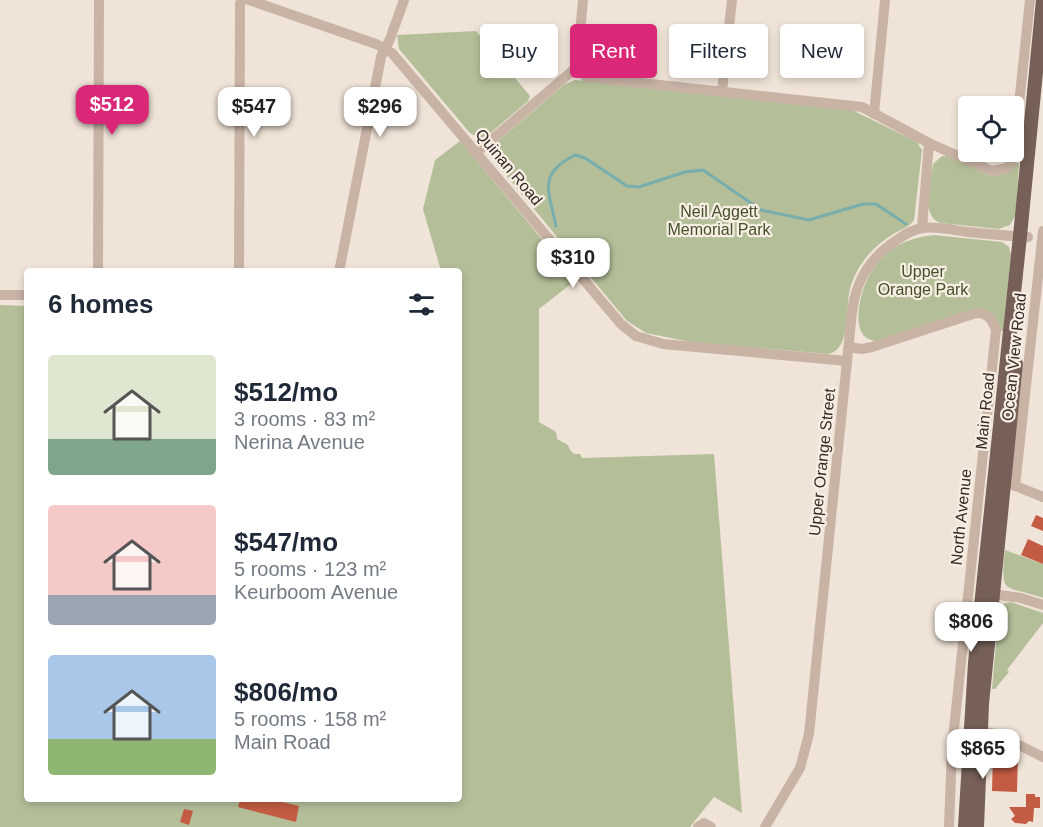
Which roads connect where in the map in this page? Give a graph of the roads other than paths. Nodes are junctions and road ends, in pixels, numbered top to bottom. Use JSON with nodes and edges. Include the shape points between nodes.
{"nodes":[{"id":1,"x":99,"y":0,"type":"edge"},
{"id":2,"x":242,"y":0,"type":"edge"},
{"id":3,"x":249,"y":0,"type":"edge"},
{"id":4,"x":404,"y":0,"type":"edge"},
{"id":5,"x":583,"y":0,"type":"edge"},
{"id":6,"x":732,"y":0,"type":"edge"},
{"id":7,"x":885,"y":0,"type":"edge"},
{"id":8,"x":1030,"y":0,"type":"edge"},
{"id":9,"x":1043,"y":0,"type":"edge"},
{"id":10,"x":581,"y":24,"type":"edge"},
{"id":11,"x":385,"y":49,"type":"junction"},
{"id":12,"x":570,"y":73,"type":"edge"},
{"id":13,"x":596,"y":78,"type":"edge"},
{"id":14,"x":722,"y":91,"type":"junction"},
{"id":15,"x":1043,"y":91,"type":"edge"},
{"id":16,"x":1020,"y":96,"type":"edge"},
{"id":17,"x":874,"y":114,"type":"junction"},
{"id":18,"x":929,"y":143,"type":"junction"},
{"id":19,"x":477,"y":152,"type":"junction"},
{"id":20,"x":958,"y":156,"type":"edge"},
{"id":21,"x":970,"y":162,"type":"edge"},
{"id":22,"x":1012,"y":162,"type":"edge"},
{"id":23,"x":922,"y":228,"type":"junction"},
{"id":24,"x":1043,"y":231,"type":"edge"},
{"id":25,"x":1024,"y":236,"type":"junction"},
{"id":26,"x":98,"y":268,"type":"edge"},
{"id":27,"x":239,"y":268,"type":"edge"},
{"id":28,"x":340,"y":268,"type":"edge"},
{"id":29,"x":0,"y":295,"type":"edge"},
{"id":30,"x":24,"y":295,"type":"edge"},
{"id":31,"x":1037,"y":332,"type":"edge"},
{"id":32,"x":849,"y":347,"type":"junction"},
{"id":33,"x":847,"y":361,"type":"junction"},
{"id":34,"x":1004,"y":483,"type":"junction"},
{"id":35,"x":1043,"y":497,"type":"edge"},
{"id":36,"x":987,"y":594,"type":"junction"},
{"id":37,"x":1043,"y":605,"type":"edge"},
{"id":38,"x":981,"y":731,"type":"junction"},
{"id":39,"x":1043,"y":757,"type":"edge"},
{"id":40,"x":765,"y":827,"type":"edge"},
{"id":41,"x":949,"y":827,"type":"edge"},
{"id":42,"x":966,"y":827,"type":"edge"},
{"id":43,"x":977,"y":827,"type":"edge"}],
"edges":[{"from":1,"to":26,"type":"street"},
{"from":2,"to":27,"type":"street"},
{"from":3,"to":11,"type":"street","name":"Quinan Road"},
{"from":4,"to":11,"type":"street"},
{"from":5,"to":10,"type":"street"},
{"from":6,"to":14,"type":"street"},
{"from":7,"to":17,"type":"street"},
{"from":8,"to":16,"type":"street"},
{"from":9,"to":25,"type":"main road","name":"Main Road"},
{"from":11,"to":19,"type":"street","name":"Quinan Road","via":[[401,61]]},
{"from":11,"to":28,"type":"street"},
{"from":12,"to":19,"type":"street"},
{"from":13,"to":14,"type":"street"},
{"from":14,"to":17,"type":"street","via":[[850,105]]},
{"from":15,"to":25,"type":"main road","name":"Main Road"},
{"from":17,"to":18,"type":"street"},
{"from":18,"to":20,"type":"street"},
{"from":18,"to":23,"type":"street"},
{"from":19,"to":33,"type":"street","name":"Quinan Road","via":[[621,324],[636,336],[663,344]]},
{"from":21,"to":22,"type":"street","via":[[992,171],[1002,170]]},
{"from":23,"to":25,"type":"street","name":"Upper Orange Street"},
{"from":23,"to":32,"type":"street","name":"Upper Orange Street","via":[[891,243],[864,272],[855,295]]},
{"from":24,"to":31,"type":"street","name":"Ocean View Road"},
{"from":25,"to":34,"type":"main road","name":"Main Road"},
{"from":29,"to":30,"type":"street"},
{"from":31,"to":34,"type":"street","name":"Ocean View Road"},
{"from":32,"to":33,"type":"street","name":"Upper Orange Street"},
{"from":32,"to":41,"type":"street","name":"North Avenue","via":[[872,347],[976,312],[991,319],[996,330],[952,748]]},
{"from":33,"to":40,"type":"street","name":"Upper Orange Street","via":[[809,734],[800,768]]},
{"from":34,"to":35,"type":"street"},
{"from":34,"to":36,"type":"main road","name":"Main Road"},
{"from":36,"to":37,"type":"street"},
{"from":36,"to":38,"type":"main road","name":"Main Road"},
{"from":36,"to":42,"type":"main road","name":"Main Road","via":[[970,733]]},
{"from":38,"to":39,"type":"street","via":[[999,735]]},
{"from":38,"to":43,"type":"main road","name":"Main Road"}]}
